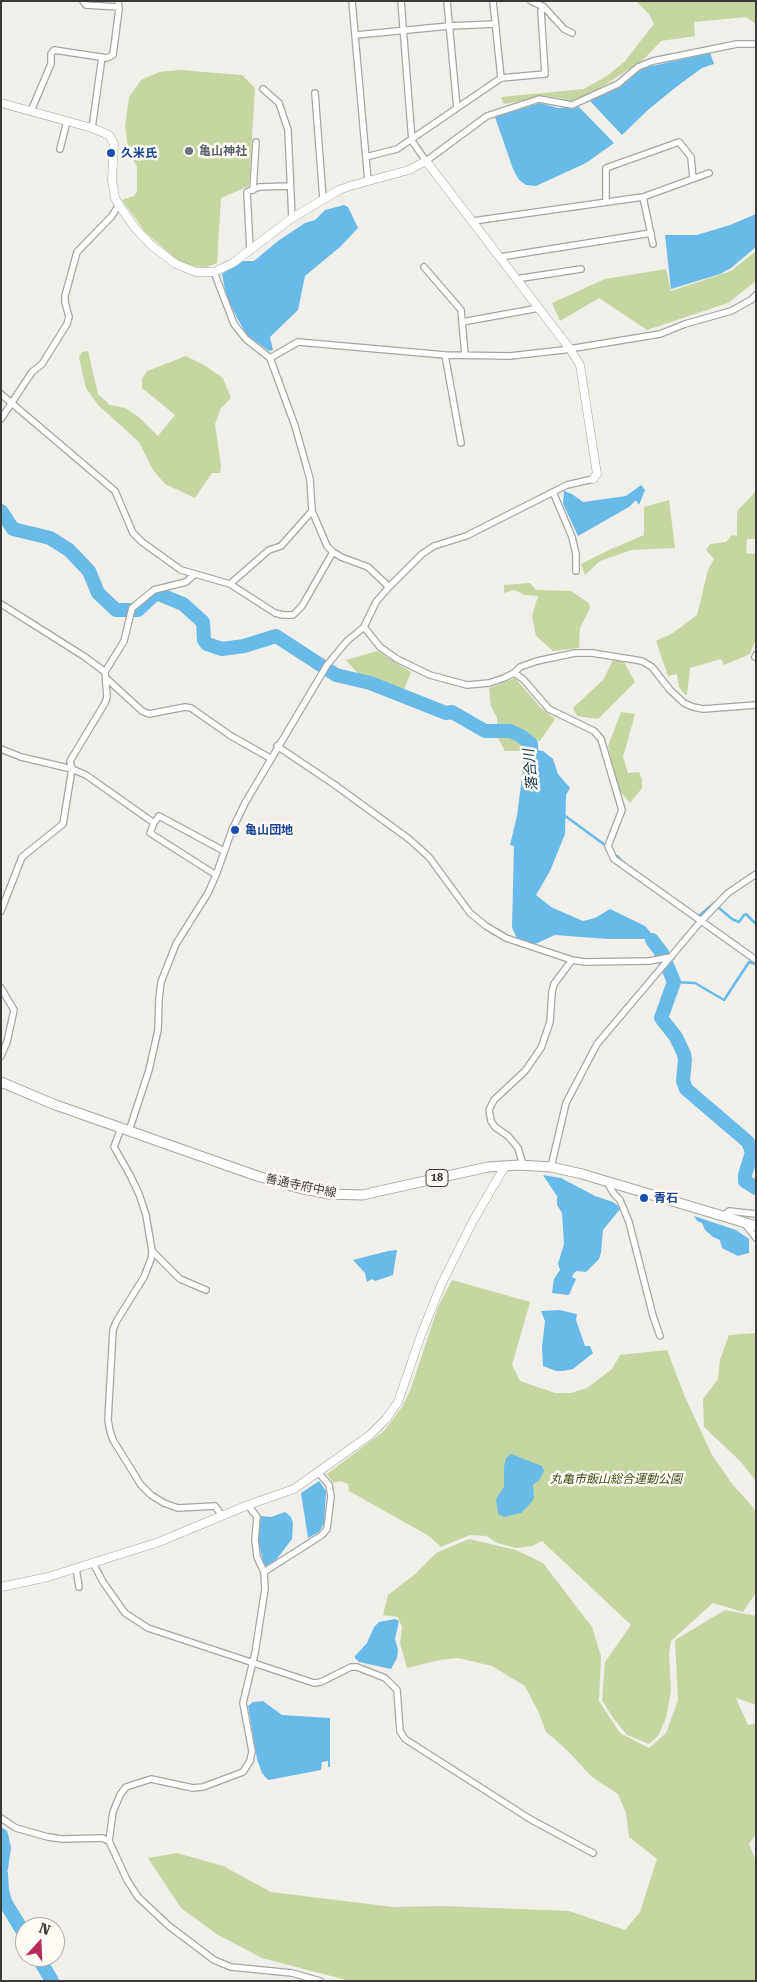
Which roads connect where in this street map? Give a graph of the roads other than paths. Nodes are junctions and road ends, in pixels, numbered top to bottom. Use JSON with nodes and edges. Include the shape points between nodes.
{"nodes":[{"id":1,"x":83,"y":1,"type":"edge"},
{"id":2,"x":352,"y":1,"type":"edge"},
{"id":3,"x":401,"y":1,"type":"edge"},
{"id":4,"x":447,"y":1,"type":"edge"},
{"id":5,"x":493,"y":1,"type":"edge"},
{"id":6,"x":531,"y":1,"type":"edge"},
{"id":7,"x":118,"y":4,"type":"edge"},
{"id":8,"x":544,"y":7,"type":"junction"},
{"id":9,"x":495,"y":24,"type":"junction"},
{"id":10,"x":449,"y":26,"type":"junction"},
{"id":11,"x":404,"y":30,"type":"junction"},
{"id":12,"x":572,"y":33,"type":"dead end"},
{"id":13,"x":356,"y":35,"type":"junction"},
{"id":14,"x":756,"y":44,"type":"edge"},
{"id":15,"x":102,"y":57,"type":"junction"},
{"id":16,"x":501,"y":78,"type":"junction"},
{"id":17,"x":263,"y":89,"type":"dead end"},
{"id":18,"x":315,"y":93,"type":"dead end"},
{"id":19,"x":1,"y":103,"type":"edge"},
{"id":20,"x":457,"y":108,"type":"junction"},
{"id":21,"x":31,"y":111,"type":"junction"},
{"id":22,"x":67,"y":121,"type":"junction"},
{"id":23,"x":92,"y":128,"type":"junction"},
{"id":24,"x":412,"y":140,"type":"junction"},
{"id":25,"x":256,"y":142,"type":"dead end"},
{"id":26,"x":60,"y":149,"type":"dead end"},
{"id":27,"x":366,"y":157,"type":"junction"},
{"id":28,"x":426,"y":160,"type":"junction"},
{"id":29,"x":709,"y":173,"type":"dead end"},
{"id":30,"x":693,"y":179,"type":"junction"},
{"id":31,"x":368,"y":181,"type":"junction"},
{"id":32,"x":290,"y":186,"type":"junction"},
{"id":33,"x":253,"y":190,"type":"junction"},
{"id":34,"x":643,"y":197,"type":"junction"},
{"id":35,"x":323,"y":199,"type":"junction"},
{"id":36,"x":606,"y":202,"type":"junction"},
{"id":37,"x":118,"y":205,"type":"junction"},
{"id":38,"x":292,"y":218,"type":"junction"},
{"id":39,"x":472,"y":221,"type":"junction"},
{"id":40,"x":651,"y":233,"type":"junction"},
{"id":41,"x":653,"y":244,"type":"dead end"},
{"id":42,"x":250,"y":249,"type":"junction"},
{"id":43,"x":500,"y":257,"type":"junction"},
{"id":44,"x":424,"y":267,"type":"dead end"},
{"id":45,"x":581,"y":269,"type":"dead end"},
{"id":46,"x":214,"y":272,"type":"junction"},
{"id":47,"x":516,"y":279,"type":"junction"},
{"id":48,"x":756,"y":295,"type":"edge"},
{"id":49,"x":753,"y":301,"type":"edge"},
{"id":50,"x":539,"y":308,"type":"junction"},
{"id":51,"x":462,"y":322,"type":"junction"},
{"id":52,"x":570,"y":349,"type":"junction"},
{"id":53,"x":445,"y":355,"type":"junction"},
{"id":54,"x":465,"y":355,"type":"junction"},
{"id":55,"x":270,"y":358,"type":"junction"},
{"id":56,"x":1,"y":394,"type":"edge"},
{"id":57,"x":11,"y":402,"type":"junction"},
{"id":58,"x":1,"y":419,"type":"edge"},
{"id":59,"x":461,"y":443,"type":"dead end"},
{"id":60,"x":593,"y":479,"type":"joint"},
{"id":61,"x":553,"y":492,"type":"junction"},
{"id":62,"x":312,"y":511,"type":"junction"},
{"id":63,"x":333,"y":552,"type":"junction"},
{"id":64,"x":576,"y":571,"type":"dead end"},
{"id":65,"x":194,"y":574,"type":"junction"},
{"id":66,"x":230,"y":584,"type":"junction"},
{"id":67,"x":388,"y":587,"type":"junction"},
{"id":68,"x":1,"y":604,"type":"edge"},
{"id":69,"x":364,"y":627,"type":"junction"},
{"id":70,"x":514,"y":673,"type":"junction"},
{"id":71,"x":105,"y":675,"type":"junction"},
{"id":72,"x":756,"y":705,"type":"edge"},
{"id":73,"x":277,"y":746,"type":"junction"},
{"id":74,"x":1,"y":749,"type":"edge"},
{"id":75,"x":270,"y":758,"type":"junction"},
{"id":76,"x":72,"y":769,"type":"junction"},
{"id":77,"x":154,"y":823,"type":"junction"},
{"id":78,"x":224,"y":851,"type":"junction"},
{"id":79,"x":756,"y":874,"type":"edge"},
{"id":80,"x":216,"y":875,"type":"junction"},
{"id":81,"x":1,"y":911,"type":"edge"},
{"id":82,"x":701,"y":921,"type":"junction"},
{"id":83,"x":668,"y":959,"type":"junction"},
{"id":84,"x":572,"y":960,"type":"junction"},
{"id":85,"x":756,"y":960,"type":"edge"},
{"id":86,"x":1,"y":988,"type":"edge"},
{"id":87,"x":1,"y":1056,"type":"edge"},
{"id":88,"x":1,"y":1082,"type":"edge"},
{"id":89,"x":125,"y":1130,"type":"junction"},
{"id":90,"x":523,"y":1165,"type":"junction"},
{"id":91,"x":505,"y":1166,"type":"junction"},
{"id":92,"x":551,"y":1167,"type":"junction"},
{"id":93,"x":607,"y":1182,"type":"junction"},
{"id":94,"x":723,"y":1216,"type":"junction"},
{"id":95,"x":751,"y":1221,"type":"edge"},
{"id":96,"x":756,"y":1238,"type":"edge"},
{"id":97,"x":152,"y":1251,"type":"junction"},
{"id":98,"x":206,"y":1290,"type":"dead end"},
{"id":99,"x":660,"y":1336,"type":"dead end"},
{"id":100,"x":318,"y":1472,"type":"junction"},
{"id":101,"x":248,"y":1505,"type":"junction"},
{"id":102,"x":222,"y":1516,"type":"junction"},
{"id":103,"x":93,"y":1563,"type":"junction"},
{"id":104,"x":76,"y":1568,"type":"junction"},
{"id":105,"x":264,"y":1572,"type":"junction"},
{"id":106,"x":1,"y":1587,"type":"edge"},
{"id":107,"x":78,"y":1587,"type":"dead end"},
{"id":108,"x":253,"y":1662,"type":"junction"},
{"id":109,"x":1,"y":1818,"type":"edge"},
{"id":110,"x":110,"y":1841,"type":"junction"},
{"id":111,"x":593,"y":1853,"type":"dead end"},
{"id":112,"x":320,"y":1981,"type":"edge"}],
"edges":[{"from":1,"to":7,"type":"street","via":[[86,5]]},
{"from":2,"to":13,"type":"street"},
{"from":3,"to":11,"type":"street"},
{"from":4,"to":10,"type":"street"},
{"from":5,"to":9,"type":"street"},
{"from":6,"to":8,"type":"street"},
{"from":7,"to":15,"type":"street","via":[[114,52],[110,57]]},
{"from":8,"to":12,"type":"street","via":[[564,29]]},
{"from":8,"to":16,"type":"street","via":[[541,11],[545,74]]},
{"from":9,"to":10,"type":"street"},
{"from":9,"to":16,"type":"street"},
{"from":10,"to":11,"type":"street"},
{"from":10,"to":20,"type":"street"},
{"from":11,"to":13,"type":"street"},
{"from":11,"to":24,"type":"street"},
{"from":13,"to":27,"type":"street"},
{"from":14,"to":28,"type":"street","via":[[737,44],[653,61],[638,66],[618,84],[572,105],[539,99],[487,116]]},
{"from":15,"to":21,"type":"street","via":[[54,50]]},
{"from":15,"to":23,"type":"street"},
{"from":16,"to":20,"type":"street"},
{"from":17,"to":32,"type":"street","via":[[279,103],[288,130]]},
{"from":18,"to":35,"type":"street"},
{"from":19,"to":21,"type":"street"},
{"from":20,"to":24,"type":"street"},
{"from":21,"to":22,"type":"street"},
{"from":22,"to":23,"type":"street"},
{"from":22,"to":26,"type":"street"},
{"from":23,"to":37,"type":"street","via":[[109,135],[114,144],[112,180]]},
{"from":24,"to":27,"type":"street","via":[[397,150]]},
{"from":24,"to":28,"type":"street"},
{"from":25,"to":33,"type":"street"},
{"from":27,"to":31,"type":"street"},
{"from":28,"to":31,"type":"street","via":[[409,170]]},
{"from":28,"to":39,"type":"street"},
{"from":29,"to":30,"type":"street"},
{"from":30,"to":34,"type":"street"},
{"from":30,"to":36,"type":"street","via":[[690,156],[679,142],[606,168]]},
{"from":31,"to":35,"type":"street"},
{"from":32,"to":33,"type":"street"},
{"from":32,"to":38,"type":"street"},
{"from":33,"to":42,"type":"street","via":[[247,192]]},
{"from":34,"to":36,"type":"street"},
{"from":34,"to":40,"type":"street"},
{"from":35,"to":38,"type":"street"},
{"from":36,"to":39,"type":"street"},
{"from":37,"to":46,"type":"street","via":[[143,237],[176,264],[196,272]]},
{"from":37,"to":57,"type":"street","via":[[111,217],[76,252],[65,296],[69,316],[67,324],[42,364],[32,372]]},
{"from":38,"to":42,"type":"street"},
{"from":39,"to":43,"type":"street"},
{"from":40,"to":41,"type":"street"},
{"from":40,"to":43,"type":"street"},
{"from":42,"to":46,"type":"street","via":[[233,263]]},
{"from":43,"to":47,"type":"street"},
{"from":44,"to":51,"type":"street","via":[[461,310]]},
{"from":45,"to":47,"type":"street"},
{"from":46,"to":55,"type":"street","via":[[234,324],[246,339]]},
{"from":47,"to":50,"type":"street"},
{"from":48,"to":49,"type":"street"},
{"from":49,"to":52,"type":"street","via":[[660,334]]},
{"from":50,"to":51,"type":"street"},
{"from":50,"to":52,"type":"street"},
{"from":51,"to":54,"type":"street"},
{"from":52,"to":54,"type":"street","via":[[510,356]]},
{"from":52,"to":60,"type":"street","via":[[580,365],[597,474]]},
{"from":53,"to":54,"type":"street"},
{"from":53,"to":55,"type":"street","via":[[298,342]]},
{"from":53,"to":59,"type":"street"},
{"from":55,"to":62,"type":"street","via":[[310,479]]},
{"from":56,"to":57,"type":"street"},
{"from":57,"to":58,"type":"street"},
{"from":57,"to":65,"type":"street","via":[[115,492],[133,533],[142,542],[181,570]]},
{"from":60,"to":61,"type":"street"},
{"from":61,"to":64,"type":"street","via":[[572,537]]},
{"from":61,"to":67,"type":"street","via":[[466,536],[434,546]]},
{"from":62,"to":63,"type":"street","via":[[327,546]]},
{"from":62,"to":66,"type":"street","via":[[281,546],[268,550]]},
{"from":63,"to":66,"type":"street","via":[[302,606],[293,615],[275,613]]},
{"from":63,"to":67,"type":"street","via":[[368,568]]},
{"from":65,"to":66,"type":"street"},
{"from":65,"to":71,"type":"street","via":[[186,582],[154,590],[131,610],[124,641]]},
{"from":67,"to":69,"type":"street","via":[[376,602]]},
{"from":68,"to":71,"type":"street","via":[[85,657]]},
{"from":69,"to":70,"type":"street","via":[[389,654],[430,674],[467,685],[489,683]]},
{"from":69,"to":73,"type":"street","via":[[327,665]]},
{"from":70,"to":72,"type":"street","via":[[537,661],[592,653],[642,661],[670,690],[693,706],[703,709]]},
{"from":70,"to":82,"type":"street","via":[[549,709],[594,731],[601,739],[622,810],[608,846],[614,859]]},
{"from":71,"to":75,"type":"street","via":[[142,711],[149,714],[191,708]]},
{"from":71,"to":76,"type":"street","via":[[105,703],[70,761]]},
{"from":73,"to":75,"type":"street"},
{"from":73,"to":84,"type":"street","via":[[335,785],[429,857],[470,913],[486,926],[506,938]]},
{"from":74,"to":76,"type":"street","via":[[21,758]]},
{"from":75,"to":78,"type":"street","via":[[240,812]]},
{"from":76,"to":77,"type":"street","via":[[86,774]]},
{"from":76,"to":81,"type":"street","via":[[63,824],[22,857]]},
{"from":77,"to":78,"type":"street","via":[[159,816]]},
{"from":77,"to":80,"type":"street","via":[[150,833]]},
{"from":78,"to":80,"type":"street"},
{"from":79,"to":82,"type":"street","via":[[728,893]]},
{"from":80,"to":89,"type":"street","via":[[176,944],[162,982],[158,1030],[148,1070]]},
{"from":82,"to":83,"type":"street"},
{"from":82,"to":85,"type":"street"},
{"from":83,"to":84,"type":"street"},
{"from":83,"to":92,"type":"street","via":[[597,1044],[566,1103]]},
{"from":84,"to":90,"type":"street","via":[[554,984],[550,1022],[541,1048],[525,1071],[494,1100],[489,1110],[495,1127],[518,1148]]},
{"from":86,"to":87,"type":"street","via":[[14,1010]]},
{"from":88,"to":89,"type":"main road","name":"善通寺府中線","number":"18"},
{"from":89,"to":91,"type":"main road","name":"善通寺府中線","number":"18","via":[[280,1183],[347,1196],[385,1192],[453,1174]]},
{"from":89,"to":97,"type":"street","via":[[114,1148],[139,1194]]},
{"from":90,"to":91,"type":"main road","name":"善通寺府中線","number":"18"},
{"from":90,"to":92,"type":"main road","name":"善通寺府中線","number":"18"},
{"from":91,"to":100,"type":"street","via":[[441,1285],[402,1393],[392,1411],[370,1435]]},
{"from":92,"to":93,"type":"main road","name":"善通寺府中線","number":"18"},
{"from":93,"to":94,"type":"main road","name":"善通寺府中線","number":"18"},
{"from":93,"to":99,"type":"street","via":[[620,1200],[629,1222]]},
{"from":94,"to":95,"type":"main road","name":"善通寺府中線","number":"18"},
{"from":94,"to":95,"type":"street","via":[[729,1211]]},
{"from":95,"to":96,"type":"street"},
{"from":97,"to":98,"type":"street","via":[[180,1279]]},
{"from":97,"to":102,"type":"street","via":[[144,1277],[113,1330],[110,1430],[141,1485],[151,1495],[178,1508],[215,1506]]},
{"from":100,"to":101,"type":"street","via":[[294,1489]]},
{"from":100,"to":105,"type":"street","via":[[329,1485],[332,1496],[327,1529]]},
{"from":101,"to":102,"type":"street"},
{"from":101,"to":105,"type":"street","via":[[257,1517],[256,1557]]},
{"from":102,"to":103,"type":"street","via":[[159,1542]]},
{"from":103,"to":104,"type":"street"},
{"from":103,"to":108,"type":"street","via":[[125,1613],[148,1628]]},
{"from":104,"to":106,"type":"street"},
{"from":104,"to":107,"type":"street"},
{"from":105,"to":108,"type":"street","via":[[266,1589]]},
{"from":108,"to":110,"type":"street","via":[[244,1702],[252,1751],[243,1772],[203,1787],[151,1780],[126,1788],[112,1812]]},
{"from":108,"to":111,"type":"street","via":[[314,1683],[351,1667],[385,1678],[396,1690],[400,1731],[405,1739],[530,1819]]},
{"from":109,"to":110,"type":"street","via":[[16,1828],[48,1837]]},
{"from":110,"to":112,"type":"street","via":[[138,1897],[206,1956],[231,1967],[292,1973]]}]}
